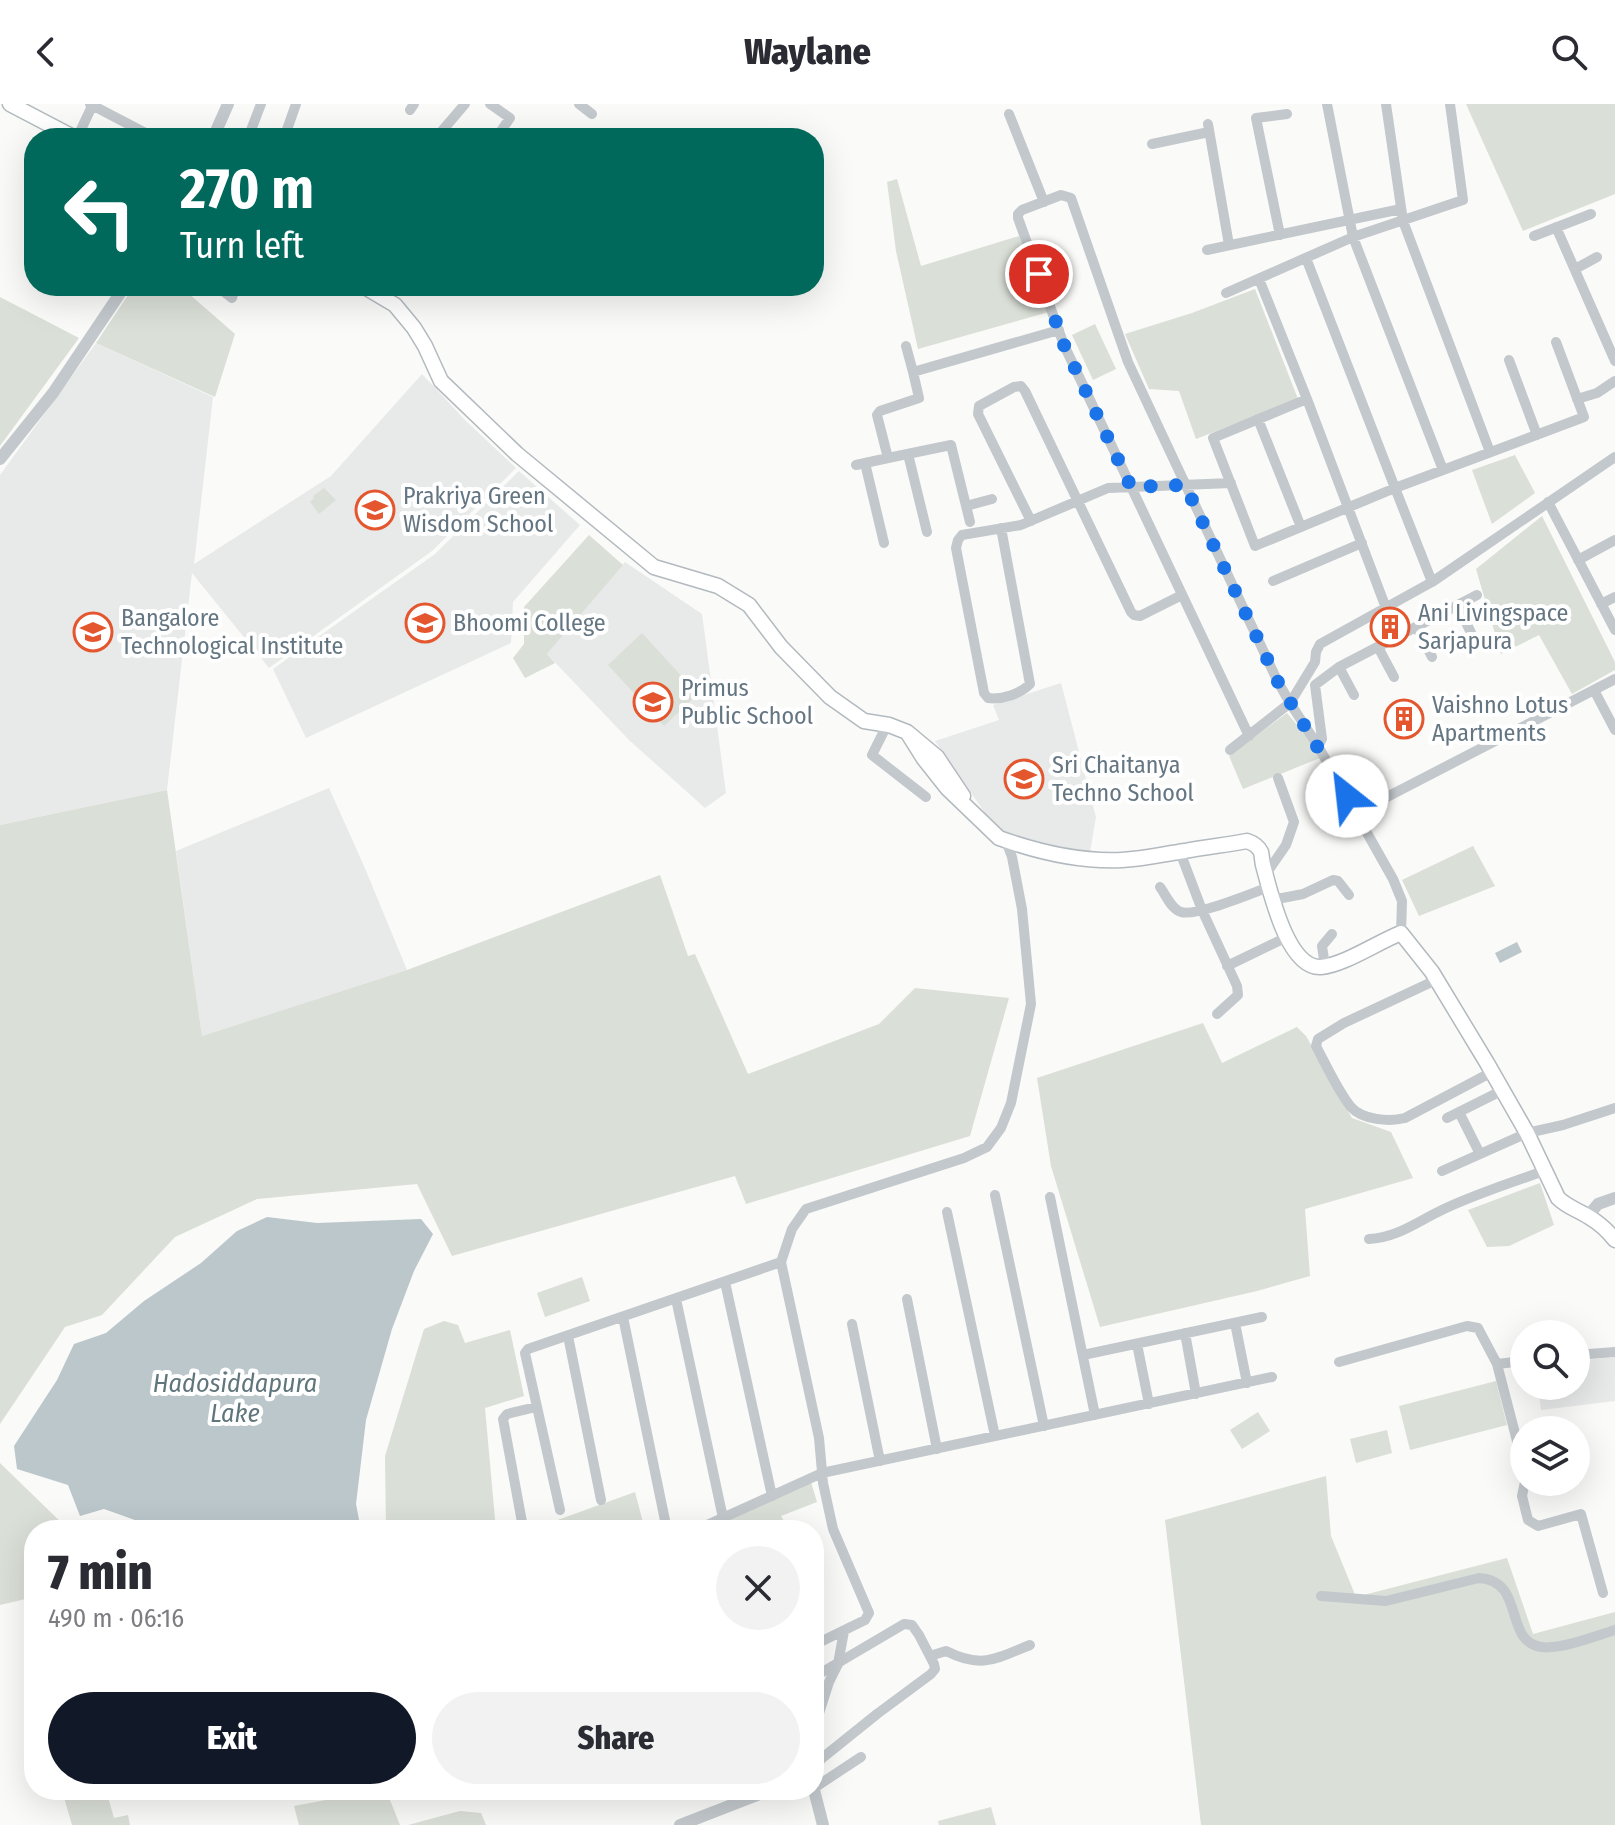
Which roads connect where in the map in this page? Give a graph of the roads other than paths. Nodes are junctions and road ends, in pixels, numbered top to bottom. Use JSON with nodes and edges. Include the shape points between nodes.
{"nodes":[{"id":1,"x":10,"y":104,"type":"edge"},
{"id":2,"x":92,"y":104,"type":"edge"},
{"id":3,"x":228,"y":104,"type":"edge"},
{"id":4,"x":261,"y":104,"type":"edge"},
{"id":5,"x":296,"y":104,"type":"edge"},
{"id":6,"x":465,"y":104,"type":"edge"},
{"id":7,"x":490,"y":104,"type":"edge"},
{"id":8,"x":579,"y":104,"type":"edge"},
{"id":9,"x":1327,"y":104,"type":"edge"},
{"id":10,"x":1386,"y":104,"type":"edge"},
{"id":11,"x":1450,"y":104,"type":"edge"},
{"id":12,"x":592,"y":114,"type":"dead end"},
{"id":13,"x":1009,"y":114,"type":"dead end"},
{"id":14,"x":1287,"y":114,"type":"dead end"},
{"id":15,"x":57,"y":128,"type":"edge"},
{"id":16,"x":81,"y":128,"type":"edge"},
{"id":17,"x":136,"y":128,"type":"edge"},
{"id":18,"x":217,"y":128,"type":"edge"},
{"id":19,"x":252,"y":128,"type":"edge"},
{"id":20,"x":288,"y":128,"type":"edge"},
{"id":21,"x":444,"y":128,"type":"edge"},
{"id":22,"x":503,"y":128,"type":"edge"},
{"id":23,"x":1152,"y":144,"type":"dead end"},
{"id":24,"x":1044,"y":202,"type":"junction"},
{"id":25,"x":1591,"y":214,"type":"dead end"},
{"id":26,"x":1402,"y":215,"type":"junction"},
{"id":27,"x":1350,"y":220,"type":"junction"},
{"id":28,"x":1556,"y":227,"type":"junction"},
{"id":29,"x":1280,"y":235,"type":"junction"},
{"id":30,"x":1534,"y":236,"type":"dead end"},
{"id":31,"x":1353,"y":237,"type":"junction"},
{"id":32,"x":1229,"y":245,"type":"junction"},
{"id":33,"x":1207,"y":250,"type":"dead end"},
{"id":34,"x":1597,"y":257,"type":"dead end"},
{"id":35,"x":1306,"y":258,"type":"junction"},
{"id":36,"x":1575,"y":269,"type":"junction"},
{"id":37,"x":1259,"y":279,"type":"junction"},
{"id":38,"x":1226,"y":293,"type":"dead end"},
{"id":39,"x":118,"y":296,"type":"edge"},
{"id":40,"x":380,"y":296,"type":"edge"},
{"id":41,"x":1059,"y":330,"type":"junction"},
{"id":42,"x":1556,"y":342,"type":"dead end"},
{"id":43,"x":906,"y":346,"type":"dead end"},
{"id":44,"x":1509,"y":360,"type":"dead end"},
{"id":45,"x":1615,"y":361,"type":"edge"},
{"id":46,"x":913,"y":372,"type":"junction"},
{"id":47,"x":1615,"y":381,"type":"edge"},
{"id":48,"x":1307,"y":399,"type":"junction"},
{"id":49,"x":1577,"y":399,"type":"junction"},
{"id":50,"x":1258,"y":419,"type":"junction"},
{"id":51,"x":1537,"y":435,"type":"junction"},
{"id":52,"x":1490,"y":452,"type":"junction"},
{"id":53,"x":908,"y":454,"type":"junction"},
{"id":54,"x":1615,"y":457,"type":"edge"},
{"id":55,"x":888,"y":458,"type":"junction"},
{"id":56,"x":0,"y":459,"type":"edge"},
{"id":57,"x":1443,"y":470,"type":"junction"},
{"id":58,"x":1231,"y":483,"type":"junction"},
{"id":59,"x":1185,"y":485,"type":"junction"},
{"id":60,"x":1131,"y":487,"type":"junction"},
{"id":61,"x":1395,"y":488,"type":"junction"},
{"id":62,"x":992,"y":499,"type":"dead end"},
{"id":63,"x":1079,"y":501,"type":"junction"},
{"id":64,"x":1548,"y":502,"type":"junction"},
{"id":65,"x":966,"y":506,"type":"junction"},
{"id":66,"x":1349,"y":507,"type":"junction"},
{"id":67,"x":1031,"y":521,"type":"junction"},
{"id":68,"x":970,"y":522,"type":"dead end"},
{"id":69,"x":1301,"y":527,"type":"junction"},
{"id":70,"x":1001,"y":528,"type":"junction"},
{"id":71,"x":927,"y":532,"type":"dead end"},
{"id":72,"x":1615,"y":540,"type":"edge"},
{"id":73,"x":884,"y":543,"type":"dead end"},
{"id":74,"x":1362,"y":543,"type":"junction"},
{"id":75,"x":1578,"y":560,"type":"junction"},
{"id":76,"x":1273,"y":581,"type":"dead end"},
{"id":77,"x":1432,"y":582,"type":"junction"},
{"id":78,"x":1182,"y":595,"type":"junction"},
{"id":79,"x":1477,"y":595,"type":"dead end"},
{"id":80,"x":1615,"y":597,"type":"edge"},
{"id":81,"x":1601,"y":604,"type":"junction"},
{"id":82,"x":1458,"y":606,"type":"junction"},
{"id":83,"x":1386,"y":608,"type":"junction"},
{"id":84,"x":1417,"y":628,"type":"junction"},
{"id":85,"x":1615,"y":630,"type":"edge"},
{"id":86,"x":1474,"y":639,"type":"dead end"},
{"id":87,"x":1378,"y":647,"type":"junction"},
{"id":88,"x":1432,"y":657,"type":"dead end"},
{"id":89,"x":1339,"y":667,"type":"junction"},
{"id":90,"x":1394,"y":677,"type":"dead end"},
{"id":91,"x":1615,"y":679,"type":"edge"},
{"id":92,"x":1594,"y":690,"type":"junction"},
{"id":93,"x":1354,"y":695,"type":"dead end"},
{"id":94,"x":1290,"y":703,"type":"junction"},
{"id":95,"x":887,"y":725,"type":"junction"},
{"id":96,"x":1615,"y":730,"type":"edge"},
{"id":97,"x":1249,"y":736,"type":"junction"},
{"id":98,"x":1318,"y":746,"type":"junction"},
{"id":99,"x":1230,"y":750,"type":"dead end"},
{"id":100,"x":1278,"y":778,"type":"dead end"},
{"id":101,"x":926,"y":797,"type":"dead end"},
{"id":102,"x":1356,"y":813,"type":"junction"},
{"id":103,"x":1006,"y":841,"type":"junction"},
{"id":104,"x":1180,"y":852,"type":"junction"},
{"id":105,"x":1160,"y":887,"type":"dead end"},
{"id":106,"x":1269,"y":887,"type":"junction"},
{"id":107,"x":1349,"y":895,"type":"dead end"},
{"id":108,"x":1202,"y":910,"type":"junction"},
{"id":109,"x":1401,"y":933,"type":"junction"},
{"id":110,"x":1332,"y":934,"type":"dead end"},
{"id":111,"x":1287,"y":937,"type":"junction"},
{"id":112,"x":1227,"y":966,"type":"junction"},
{"id":113,"x":1325,"y":966,"type":"junction"},
{"id":114,"x":1436,"y":980,"type":"junction"},
{"id":115,"x":1217,"y":1014,"type":"dead end"},
{"id":116,"x":1492,"y":1072,"type":"junction"},
{"id":117,"x":1503,"y":1090,"type":"junction"},
{"id":118,"x":1615,"y":1108,"type":"edge"},
{"id":119,"x":1459,"y":1112,"type":"junction"},
{"id":120,"x":1447,"y":1118,"type":"dead end"},
{"id":121,"x":1527,"y":1133,"type":"junction"},
{"id":122,"x":1480,"y":1154,"type":"junction"},
{"id":123,"x":1442,"y":1171,"type":"dead end"},
{"id":124,"x":1544,"y":1171,"type":"junction"},
{"id":125,"x":995,"y":1195,"type":"dead end"},
{"id":126,"x":1050,"y":1197,"type":"dead end"},
{"id":127,"x":1615,"y":1198,"type":"edge"},
{"id":128,"x":947,"y":1212,"type":"dead end"},
{"id":129,"x":1588,"y":1216,"type":"junction"},
{"id":130,"x":1369,"y":1239,"type":"dead end"},
{"id":131,"x":1615,"y":1240,"type":"edge"},
{"id":132,"x":781,"y":1262,"type":"junction"},
{"id":133,"x":725,"y":1282,"type":"junction"},
{"id":134,"x":676,"y":1299,"type":"junction"},
{"id":135,"x":907,"y":1299,"type":"dead end"},
{"id":136,"x":623,"y":1317,"type":"junction"},
{"id":137,"x":1262,"y":1317,"type":"dead end"},
{"id":138,"x":1235,"y":1323,"type":"junction"},
{"id":139,"x":852,"y":1324,"type":"dead end"},
{"id":140,"x":1185,"y":1333,"type":"junction"},
{"id":141,"x":568,"y":1336,"type":"junction"},
{"id":142,"x":1137,"y":1344,"type":"junction"},
{"id":143,"x":1615,"y":1352,"type":"edge"},
{"id":144,"x":1590,"y":1354,"type":"edge"},
{"id":145,"x":1083,"y":1355,"type":"junction"},
{"id":146,"x":1339,"y":1362,"type":"dead end"},
{"id":147,"x":1510,"y":1363,"type":"edge"},
{"id":148,"x":1497,"y":1364,"type":"junction"},
{"id":149,"x":1272,"y":1377,"type":"dead end"},
{"id":150,"x":1247,"y":1383,"type":"junction"},
{"id":151,"x":1196,"y":1394,"type":"junction"},
{"id":152,"x":1149,"y":1404,"type":"junction"},
{"id":153,"x":536,"y":1407,"type":"junction"},
{"id":154,"x":1095,"y":1415,"type":"junction"},
{"id":155,"x":1510,"y":1416,"type":"edge"},
{"id":156,"x":1044,"y":1426,"type":"junction"},
{"id":157,"x":995,"y":1436,"type":"junction"},
{"id":158,"x":937,"y":1449,"type":"junction"},
{"id":159,"x":880,"y":1461,"type":"junction"},
{"id":160,"x":822,"y":1473,"type":"junction"},
{"id":161,"x":772,"y":1496,"type":"junction"},
{"id":162,"x":1522,"y":1496,"type":"edge"},
{"id":163,"x":601,"y":1500,"type":"dead end"},
{"id":164,"x":560,"y":1510,"type":"dead end"},
{"id":165,"x":723,"y":1518,"type":"junction"},
{"id":166,"x":522,"y":1520,"type":"edge"},
{"id":167,"x":665,"y":1520,"type":"edge"},
{"id":168,"x":718,"y":1520,"type":"edge"},
{"id":169,"x":1603,"y":1593,"type":"dead end"},
{"id":170,"x":1321,"y":1596,"type":"dead end"},
{"id":171,"x":1615,"y":1630,"type":"edge"},
{"id":172,"x":844,"y":1631,"type":"junction"},
{"id":173,"x":824,"y":1640,"type":"edge"},
{"id":174,"x":1030,"y":1645,"type":"dead end"},
{"id":175,"x":930,"y":1656,"type":"junction"},
{"id":176,"x":838,"y":1664,"type":"junction"},
{"id":177,"x":824,"y":1672,"type":"edge"},
{"id":178,"x":824,"y":1698,"type":"edge"},
{"id":179,"x":824,"y":1757,"type":"edge"},
{"id":180,"x":861,"y":1757,"type":"dead end"},
{"id":181,"x":824,"y":1782,"type":"edge"},
{"id":182,"x":739,"y":1800,"type":"edge"},
{"id":183,"x":817,"y":1800,"type":"edge"},
{"id":184,"x":680,"y":1825,"type":"edge"},
{"id":185,"x":823,"y":1825,"type":"edge"}],
"edges":[{"from":1,"to":15,"type":"main road"},
{"from":2,"to":16,"type":"street"},
{"from":2,"to":17,"type":"street"},
{"from":3,"to":18,"type":"street"},
{"from":4,"to":19,"type":"street"},
{"from":5,"to":20,"type":"street"},
{"from":6,"to":21,"type":"street"},
{"from":7,"to":22,"type":"street","via":[[510,118]]},
{"from":8,"to":12,"type":"street"},
{"from":9,"to":27,"type":"street"},
{"from":10,"to":26,"type":"street"},
{"from":11,"to":26,"type":"street","via":[[1463,200]]},
{"from":13,"to":24,"type":"street"},
{"from":14,"to":29,"type":"street","via":[[1256,118]]},
{"from":23,"to":32,"type":"street","via":[[1208,128]]},
{"from":24,"to":41,"type":"street","via":[[1022,210],[1018,218]]},
{"from":24,"to":59,"type":"street","via":[[1061,195],[1071,198],[1128,362]]},
{"from":25,"to":28,"type":"street"},
{"from":26,"to":27,"type":"street"},
{"from":26,"to":31,"type":"street"},
{"from":26,"to":52,"type":"street"},
{"from":27,"to":29,"type":"street"},
{"from":27,"to":31,"type":"street"},
{"from":28,"to":30,"type":"street"},
{"from":28,"to":36,"type":"street"},
{"from":29,"to":32,"type":"street"},
{"from":31,"to":35,"type":"street"},
{"from":31,"to":57,"type":"street"},
{"from":32,"to":33,"type":"street"},
{"from":34,"to":36,"type":"street"},
{"from":35,"to":37,"type":"street"},
{"from":35,"to":61,"type":"street"},
{"from":36,"to":45,"type":"street"},
{"from":37,"to":38,"type":"street"},
{"from":37,"to":48,"type":"street"},
{"from":39,"to":56,"type":"street","via":[[53,393]]},
{"from":40,"to":95,"type":"main road","via":[[395,305],[419,337],[441,381],[517,454],[654,567],[718,586],[749,605],[830,697],[864,721]]},
{"from":41,"to":46,"type":"street"},
{"from":41,"to":60,"type":"street"},
{"from":42,"to":49,"type":"street"},
{"from":43,"to":46,"type":"street"},
{"from":44,"to":51,"type":"street"},
{"from":46,"to":55,"type":"street","via":[[919,398],[878,413]]},
{"from":47,"to":49,"type":"street"},
{"from":48,"to":50,"type":"street"},
{"from":48,"to":66,"type":"street"},
{"from":49,"to":51,"type":"street","via":[[1584,417]]},
{"from":50,"to":58,"type":"street","via":[[1213,438]]},
{"from":50,"to":69,"type":"street"},
{"from":51,"to":52,"type":"street"},
{"from":52,"to":57,"type":"street"},
{"from":53,"to":55,"type":"street"},
{"from":53,"to":65,"type":"street","via":[[952,447]]},
{"from":53,"to":71,"type":"street"},
{"from":54,"to":64,"type":"street"},
{"from":55,"to":73,"type":"street","via":[[860,464]]},
{"from":57,"to":61,"type":"street"},
{"from":58,"to":59,"type":"street"},
{"from":58,"to":69,"type":"street","via":[[1255,546]]},
{"from":59,"to":60,"type":"street"},
{"from":59,"to":94,"type":"street"},
{"from":60,"to":63,"type":"street","via":[[1108,488]]},
{"from":60,"to":78,"type":"street"},
{"from":61,"to":66,"type":"street"},
{"from":61,"to":77,"type":"street"},
{"from":62,"to":65,"type":"street"},
{"from":63,"to":67,"type":"street"},
{"from":63,"to":67,"type":"street","via":[[1025,391],[1014,387],[979,406],[978,414]]},
{"from":63,"to":78,"type":"street","via":[[1134,615]]},
{"from":64,"to":75,"type":"street"},
{"from":64,"to":77,"type":"street"},
{"from":65,"to":68,"type":"street"},
{"from":66,"to":69,"type":"street"},
{"from":66,"to":74,"type":"street"},
{"from":67,"to":70,"type":"street"},
{"from":70,"to":70,"type":"street","via":[[962,535],[956,548],[984,693],[998,700],[1030,684]]},
{"from":72,"to":75,"type":"street"},
{"from":74,"to":76,"type":"street"},
{"from":74,"to":83,"type":"street"},
{"from":75,"to":81,"type":"street"},
{"from":77,"to":83,"type":"street"},
{"from":78,"to":97,"type":"street"},
{"from":79,"to":82,"type":"street"},
{"from":80,"to":81,"type":"street"},
{"from":81,"to":85,"type":"street"},
{"from":82,"to":84,"type":"street"},
{"from":82,"to":86,"type":"street"},
{"from":83,"to":94,"type":"street","via":[[1320,644]]},
{"from":84,"to":87,"type":"street"},
{"from":84,"to":88,"type":"street"},
{"from":87,"to":89,"type":"street"},
{"from":87,"to":90,"type":"street"},
{"from":89,"to":93,"type":"street"},
{"from":89,"to":98,"type":"street","via":[[1315,685],[1322,739]]},
{"from":91,"to":92,"type":"street"},
{"from":92,"to":96,"type":"street"},
{"from":92,"to":102,"type":"street"},
{"from":94,"to":97,"type":"street"},
{"from":94,"to":98,"type":"street"},
{"from":95,"to":101,"type":"street","via":[[872,755]]},
{"from":95,"to":103,"type":"main road","via":[[907,732],[947,788]]},
{"from":97,"to":99,"type":"street"},
{"from":98,"to":102,"type":"street"},
{"from":100,"to":106,"type":"street","via":[[1294,822]]},
{"from":102,"to":109,"type":"street","via":[[1402,901]]},
{"from":103,"to":104,"type":"main road","via":[[1099,860]]},
{"from":103,"to":132,"type":"street","via":[[1022,909],[1031,1004],[1001,1128],[987,1147],[964,1158],[806,1209],[792,1229]]},
{"from":104,"to":106,"type":"main road","via":[[1253,843],[1261,851]]},
{"from":104,"to":108,"type":"street"},
{"from":105,"to":108,"type":"street","via":[[1178,911]]},
{"from":106,"to":107,"type":"street","via":[[1303,894],[1333,880]]},
{"from":106,"to":108,"type":"street"},
{"from":106,"to":111,"type":"main road"},
{"from":108,"to":112,"type":"street"},
{"from":109,"to":113,"type":"main road"},
{"from":109,"to":114,"type":"main road"},
{"from":110,"to":113,"type":"street","via":[[1322,946]]},
{"from":111,"to":112,"type":"street"},
{"from":111,"to":113,"type":"main road","via":[[1308,965]]},
{"from":112,"to":115,"type":"street","via":[[1238,995]]},
{"from":114,"to":116,"type":"main road"},
{"from":114,"to":116,"type":"street","via":[[1318,1039],[1316,1046],[1350,1107],[1363,1115],[1398,1120]]},
{"from":116,"to":117,"type":"main road"},
{"from":117,"to":119,"type":"street"},
{"from":117,"to":121,"type":"main road"},
{"from":118,"to":121,"type":"street"},
{"from":119,"to":120,"type":"street"},
{"from":119,"to":122,"type":"street"},
{"from":121,"to":122,"type":"street"},
{"from":121,"to":124,"type":"main road"},
{"from":122,"to":123,"type":"street"},
{"from":124,"to":129,"type":"main road","via":[[1558,1198]]},
{"from":124,"to":130,"type":"street","via":[[1444,1209],[1394,1235]]},
{"from":125,"to":156,"type":"street"},
{"from":126,"to":145,"type":"street"},
{"from":127,"to":129,"type":"street","via":[[1598,1204]]},
{"from":128,"to":157,"type":"street"},
{"from":129,"to":131,"type":"main road"},
{"from":132,"to":133,"type":"street"},
{"from":132,"to":160,"type":"street"},
{"from":133,"to":134,"type":"street"},
{"from":133,"to":161,"type":"street"},
{"from":134,"to":136,"type":"street"},
{"from":134,"to":165,"type":"street"},
{"from":135,"to":158,"type":"street"},
{"from":136,"to":141,"type":"street"},
{"from":136,"to":167,"type":"street"},
{"from":137,"to":138,"type":"street"},
{"from":138,"to":140,"type":"street"},
{"from":138,"to":150,"type":"street"},
{"from":139,"to":159,"type":"street"},
{"from":140,"to":142,"type":"street"},
{"from":140,"to":151,"type":"street"},
{"from":141,"to":153,"type":"street","via":[[525,1353]]},
{"from":141,"to":163,"type":"street"},
{"from":142,"to":145,"type":"street"},
{"from":142,"to":152,"type":"street"},
{"from":143,"to":144,"type":"street"},
{"from":145,"to":154,"type":"street"},
{"from":146,"to":148,"type":"street","via":[[1467,1326],[1478,1328]]},
{"from":147,"to":148,"type":"street"},
{"from":148,"to":155,"type":"street"},
{"from":149,"to":150,"type":"street"},
{"from":150,"to":151,"type":"street"},
{"from":151,"to":152,"type":"street"},
{"from":152,"to":154,"type":"street"},
{"from":153,"to":164,"type":"street"},
{"from":153,"to":166,"type":"street","via":[[503,1419]]},
{"from":154,"to":156,"type":"street"},
{"from":156,"to":157,"type":"street"},
{"from":157,"to":158,"type":"street"},
{"from":158,"to":159,"type":"street"},
{"from":159,"to":160,"type":"street"},
{"from":160,"to":161,"type":"street"},
{"from":160,"to":172,"type":"street","via":[[833,1529],[869,1613]]},
{"from":161,"to":165,"type":"street"},
{"from":162,"to":169,"type":"street","via":[[1528,1520],[1538,1526],[1581,1514]]},
{"from":165,"to":168,"type":"street"},
{"from":170,"to":171,"type":"street","via":[[1386,1601],[1484,1578],[1503,1588],[1520,1631],[1536,1645],[1571,1643]]},
{"from":172,"to":173,"type":"street"},
{"from":172,"to":176,"type":"street"},
{"from":174,"to":175,"type":"street","via":[[981,1662],[946,1651]]},
{"from":175,"to":176,"type":"street","via":[[912,1625],[904,1624]]},
{"from":175,"to":179,"type":"street","via":[[935,1669],[931,1674]]},
{"from":176,"to":177,"type":"street"},
{"from":176,"to":178,"type":"street"},
{"from":180,"to":181,"type":"street"},
{"from":182,"to":184,"type":"street"},
{"from":183,"to":185,"type":"street"}]}
